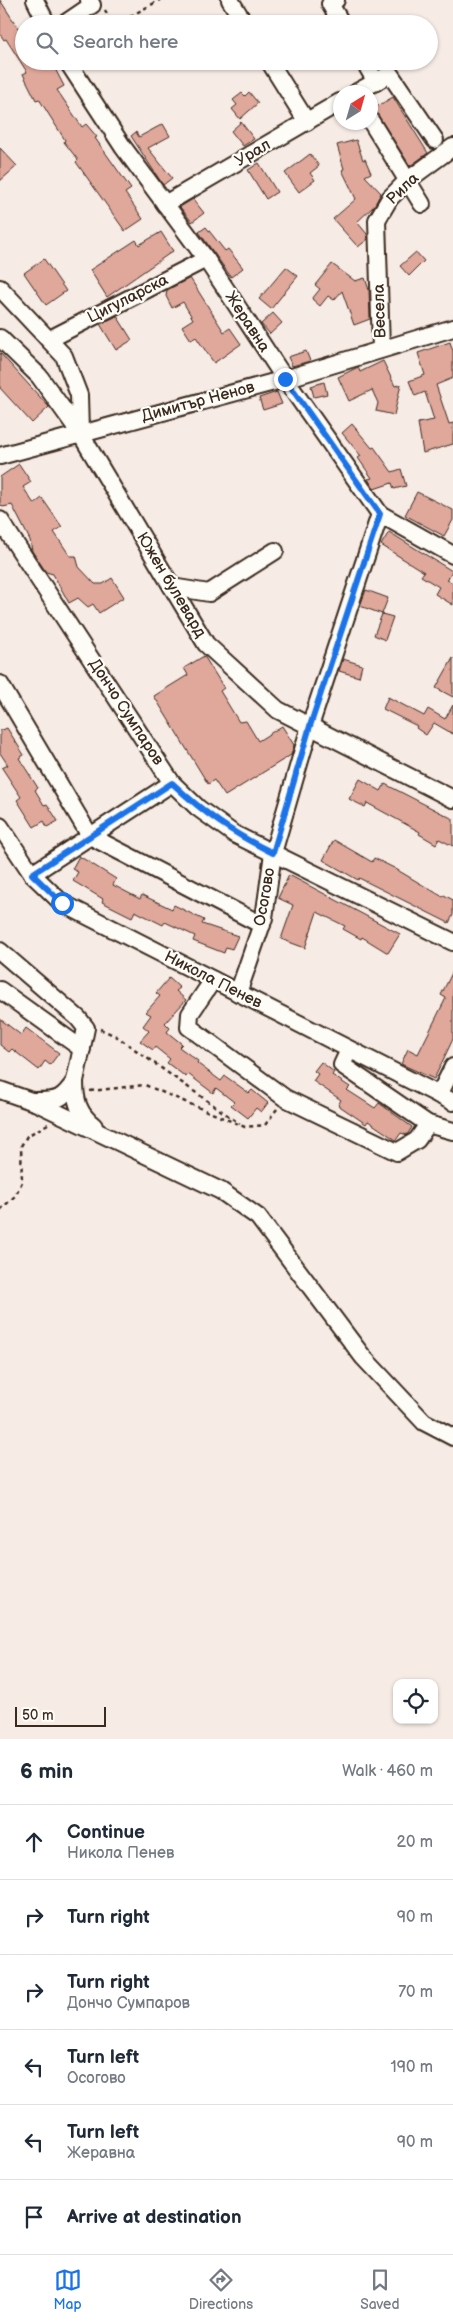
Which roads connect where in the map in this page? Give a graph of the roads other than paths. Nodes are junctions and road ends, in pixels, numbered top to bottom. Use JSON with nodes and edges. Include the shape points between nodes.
{"nodes":[{"id":1,"x":35,"y":0,"type":"edge"},
{"id":2,"x":89,"y":0,"type":"edge"},
{"id":3,"x":230,"y":0,"type":"edge"},
{"id":4,"x":336,"y":0,"type":"edge"},
{"id":5,"x":42,"y":15,"type":"edge"},
{"id":6,"x":77,"y":15,"type":"edge"},
{"id":7,"x":239,"y":15,"type":"edge"},
{"id":8,"x":337,"y":15,"type":"edge"},
{"id":9,"x":73,"y":70,"type":"edge"},
{"id":10,"x":275,"y":70,"type":"edge"},
{"id":11,"x":369,"y":70,"type":"edge"},
{"id":12,"x":376,"y":82,"type":"junction"},
{"id":13,"x":370,"y":85,"type":"edge"},
{"id":14,"x":333,"y":106,"type":"edge"},
{"id":15,"x":307,"y":122,"type":"junction"},
{"id":16,"x":376,"y":130,"type":"edge"},
{"id":17,"x":435,"y":140,"type":"dead end"},
{"id":18,"x":453,"y":147,"type":"edge"},
{"id":19,"x":408,"y":180,"type":"junction"},
{"id":20,"x":165,"y":204,"type":"junction"},
{"id":21,"x":422,"y":204,"type":"dead end"},
{"id":22,"x":206,"y":259,"type":"junction"},
{"id":23,"x":379,"y":274,"type":"joint"},
{"id":24,"x":0,"y":288,"type":"edge"},
{"id":25,"x":453,"y":328,"type":"edge"},
{"id":26,"x":0,"y":338,"type":"edge"},
{"id":27,"x":50,"y":339,"type":"junction"},
{"id":28,"x":381,"y":349,"type":"junction"},
{"id":29,"x":285,"y":379,"type":"junction"},
{"id":30,"x":80,"y":434,"type":"junction"},
{"id":31,"x":0,"y":456,"type":"edge"},
{"id":32,"x":380,"y":514,"type":"junction"},
{"id":33,"x":0,"y":520,"type":"edge"},
{"id":34,"x":275,"y":551,"type":"dead end"},
{"id":35,"x":453,"y":555,"type":"edge"},
{"id":36,"x":172,"y":588,"type":"junction"},
{"id":37,"x":0,"y":684,"type":"edge"},
{"id":38,"x":310,"y":726,"type":"junction"},
{"id":39,"x":172,"y":783,"type":"junction"},
{"id":40,"x":453,"y":799,"type":"edge"},
{"id":41,"x":0,"y":826,"type":"edge"},
{"id":42,"x":90,"y":836,"type":"junction"},
{"id":43,"x":273,"y":853,"type":"junction"},
{"id":44,"x":32,"y":874,"type":"junction"},
{"id":45,"x":262,"y":925,"type":"junction"},
{"id":46,"x":453,"y":942,"type":"edge"},
{"id":47,"x":0,"y":951,"type":"edge"},
{"id":48,"x":213,"y":980,"type":"junction"},
{"id":49,"x":0,"y":990,"type":"edge"},
{"id":50,"x":238,"y":993,"type":"junction"},
{"id":51,"x":82,"y":1050,"type":"junction"},
{"id":52,"x":349,"y":1050,"type":"junction"},
{"id":53,"x":453,"y":1067,"type":"edge"},
{"id":54,"x":75,"y":1081,"type":"junction"},
{"id":55,"x":0,"y":1090,"type":"edge"},
{"id":56,"x":446,"y":1099,"type":"edge"},
{"id":57,"x":30,"y":1101,"type":"junction"},
{"id":58,"x":428,"y":1124,"type":"junction"},
{"id":59,"x":453,"y":1131,"type":"edge"},
{"id":60,"x":104,"y":1135,"type":"junction"},
{"id":61,"x":453,"y":1437,"type":"edge"}],
"edges":[{"from":1,"to":5,"type":"street"},
{"from":2,"to":6,"type":"street","via":[[92,5]]},
{"from":3,"to":7,"type":"street"},
{"from":4,"to":8,"type":"street","via":[[330,4]]},
{"from":9,"to":20,"type":"street","name":"Жеравна"},
{"from":10,"to":15,"type":"street"},
{"from":11,"to":12,"type":"street"},
{"from":12,"to":13,"type":"street"},
{"from":12,"to":17,"type":"street","via":[[390,74]]},
{"from":14,"to":15,"type":"street","name":"Урал"},
{"from":15,"to":20,"type":"street","name":"Урал"},
{"from":16,"to":19,"type":"street"},
{"from":18,"to":19,"type":"street","name":"Рила"},
{"from":19,"to":21,"type":"street"},
{"from":19,"to":23,"type":"street","name":"Рила","via":[[390,198],[377,220]]},
{"from":20,"to":22,"type":"street","name":"Жеравна"},
{"from":22,"to":27,"type":"street","name":"Цигуларска"},
{"from":22,"to":29,"type":"street","name":"Жеравна"},
{"from":23,"to":28,"type":"street","name":"Весела"},
{"from":24,"to":27,"type":"street"},
{"from":25,"to":28,"type":"street","name":"Димитър Ненов"},
{"from":26,"to":30,"type":"street","name":"Южен булевард","via":[[39,376]]},
{"from":27,"to":30,"type":"street","via":[[64,356],[79,395]]},
{"from":28,"to":29,"type":"street","name":"Димитър Ненов"},
{"from":29,"to":30,"type":"street","name":"Димитър Ненов"},
{"from":29,"to":32,"type":"street","name":"Жеравна"},
{"from":30,"to":31,"type":"street","name":"Димитър Ненов"},
{"from":30,"to":36,"type":"street","name":"Южен булевард"},
{"from":32,"to":35,"type":"street","name":"Жеравна"},
{"from":32,"to":38,"type":"street","name":"Осогово"},
{"from":33,"to":39,"type":"street","name":"Дончо Сумпаров"},
{"from":34,"to":36,"type":"street","via":[[210,593]]},
{"from":36,"to":38,"type":"street","name":"Южен булевард","via":[[206,644],[278,710]]},
{"from":37,"to":42,"type":"street"},
{"from":38,"to":40,"type":"street","name":"Южен булевард"},
{"from":38,"to":43,"type":"street","name":"Осогово"},
{"from":39,"to":42,"type":"street"},
{"from":39,"to":43,"type":"street","name":"Дончо Сумпаров","via":[[198,808],[234,834]]},
{"from":41,"to":44,"type":"street","name":"Никола Пенев"},
{"from":42,"to":44,"type":"street"},
{"from":42,"to":45,"type":"street"},
{"from":43,"to":45,"type":"street","name":"Осогово"},
{"from":43,"to":46,"type":"street","name":"Дончо Сумпаров"},
{"from":44,"to":48,"type":"street","name":"Никола Пенев","via":[[62,903]]},
{"from":45,"to":50,"type":"street","name":"Осогово"},
{"from":47,"to":51,"type":"street","via":[[78,1018],[86,1028]]},
{"from":48,"to":50,"type":"street","name":"Никола Пенев"},
{"from":48,"to":58,"type":"street","via":[[190,1014],[189,1027],[286,1098],[397,1152],[417,1140]]},
{"from":49,"to":51,"type":"street"},
{"from":50,"to":52,"type":"street","name":"Никола Пенев"},
{"from":51,"to":54,"type":"street"},
{"from":52,"to":56,"type":"street","name":"Никола Пенев"},
{"from":52,"to":58,"type":"street","via":[[342,1065]]},
{"from":53,"to":56,"type":"street"},
{"from":54,"to":57,"type":"street","via":[[65,1096],[53,1101]]},
{"from":54,"to":60,"type":"street","via":[[82,1116]]},
{"from":55,"to":57,"type":"street"},
{"from":57,"to":60,"type":"street"},
{"from":58,"to":59,"type":"street"},
{"from":60,"to":61,"type":"street","via":[[221,1191],[258,1217],[363,1357],[424,1422]]}]}
